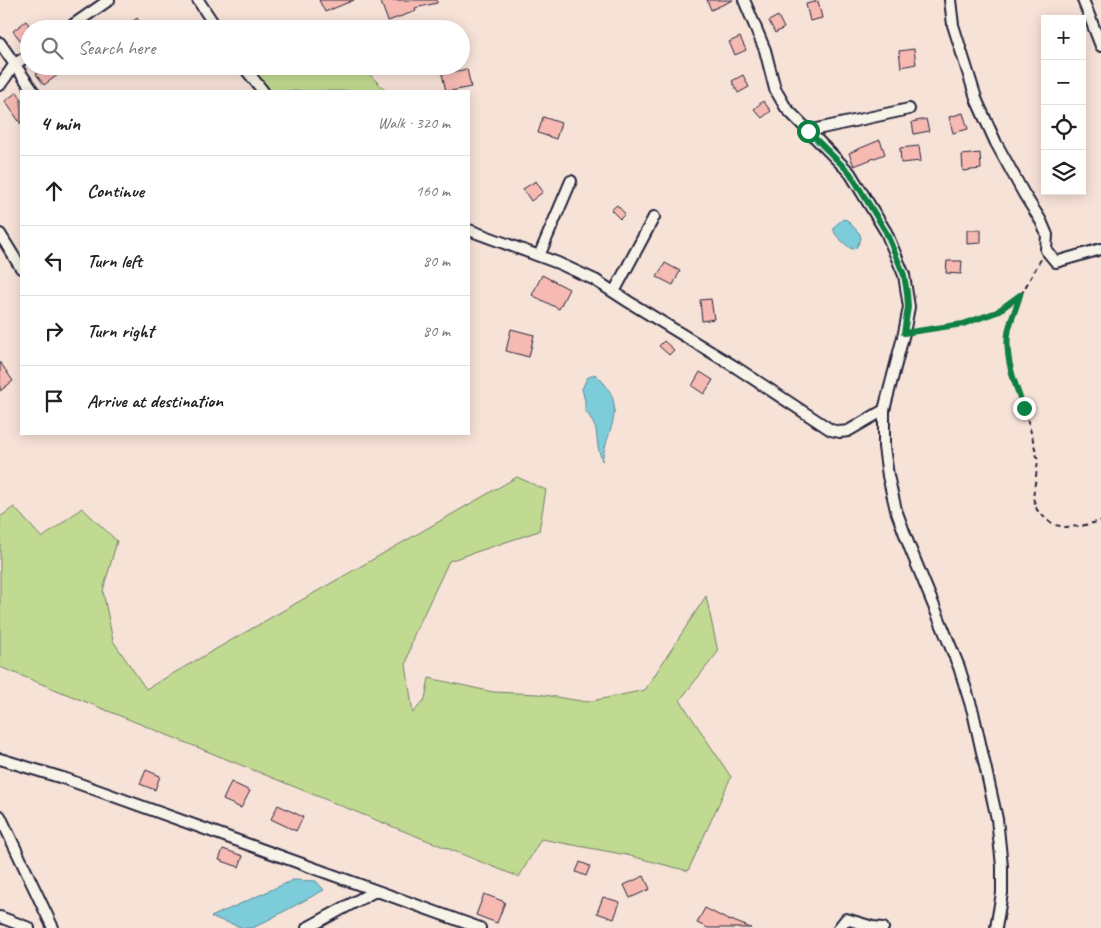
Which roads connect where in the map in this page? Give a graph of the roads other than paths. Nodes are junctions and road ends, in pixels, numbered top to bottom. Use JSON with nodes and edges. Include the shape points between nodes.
{"nodes":[{"id":1,"x":109,"y":0,"type":"edge"},
{"id":2,"x":198,"y":0,"type":"edge"},
{"id":3,"x":744,"y":0,"type":"edge"},
{"id":4,"x":950,"y":0,"type":"edge"},
{"id":5,"x":1082,"y":0,"type":"edge"},
{"id":6,"x":80,"y":20,"type":"edge"},
{"id":7,"x":211,"y":20,"type":"edge"},
{"id":8,"x":0,"y":43,"type":"edge"},
{"id":9,"x":1101,"y":46,"type":"edge"},
{"id":10,"x":20,"y":61,"type":"edge"},
{"id":11,"x":15,"y":64,"type":"junction"},
{"id":12,"x":20,"y":72,"type":"edge"},
{"id":13,"x":22,"y":75,"type":"edge"},
{"id":14,"x":250,"y":75,"type":"edge"},
{"id":15,"x":0,"y":85,"type":"edge"},
{"id":16,"x":32,"y":90,"type":"edge"},
{"id":17,"x":262,"y":90,"type":"edge"},
{"id":18,"x":909,"y":109,"type":"dead end"},
{"id":19,"x":808,"y":131,"type":"junction"},
{"id":20,"x":571,"y":181,"type":"dead end"},
{"id":21,"x":654,"y":217,"type":"dead end"},
{"id":22,"x":470,"y":230,"type":"edge"},
{"id":23,"x":0,"y":234,"type":"edge"},
{"id":24,"x":1101,"y":248,"type":"edge"},
{"id":25,"x":539,"y":256,"type":"junction"},
{"id":26,"x":20,"y":266,"type":"edge"},
{"id":27,"x":614,"y":292,"type":"junction"},
{"id":28,"x":884,"y":410,"type":"junction"},
{"id":29,"x":0,"y":759,"type":"edge"},
{"id":30,"x":0,"y":816,"type":"edge"},
{"id":31,"x":375,"y":891,"type":"junction"},
{"id":32,"x":0,"y":918,"type":"edge"},
{"id":33,"x":29,"y":928,"type":"edge"},
{"id":34,"x":53,"y":928,"type":"edge"},
{"id":35,"x":307,"y":928,"type":"edge"},
{"id":36,"x":480,"y":928,"type":"edge"},
{"id":37,"x":839,"y":928,"type":"edge"},
{"id":38,"x":884,"y":928,"type":"edge"},
{"id":39,"x":996,"y":928,"type":"edge"}],
"edges":[{"from":1,"to":6,"type":"street"},
{"from":2,"to":7,"type":"street"},
{"from":3,"to":19,"type":"street","via":[[765,50],[775,89],[786,108]]},
{"from":4,"to":24,"type":"street","via":[[953,25],[977,101],[1047,235],[1046,250],[1056,262]]},
{"from":5,"to":9,"type":"street"},
{"from":8,"to":11,"type":"street"},
{"from":10,"to":11,"type":"street"},
{"from":11,"to":12,"type":"street"},
{"from":11,"to":15,"type":"street"},
{"from":13,"to":16,"type":"street"},
{"from":14,"to":17,"type":"street"},
{"from":18,"to":19,"type":"street"},
{"from":19,"to":28,"type":"street","via":[[850,173],[886,232],[904,275],[908,307]]},
{"from":20,"to":25,"type":"street"},
{"from":21,"to":27,"type":"street"},
{"from":22,"to":25,"type":"street"},
{"from":23,"to":26,"type":"street"},
{"from":25,"to":27,"type":"street","via":[[595,280]]},
{"from":27,"to":28,"type":"street","via":[[831,430],[848,431]]},
{"from":28,"to":39,"type":"street","via":[[884,447],[896,510],[962,676],[998,819],[1002,893]]},
{"from":29,"to":31,"type":"street","via":[[66,779]]},
{"from":30,"to":34,"type":"street"},
{"from":31,"to":35,"type":"street"},
{"from":31,"to":36,"type":"street"},
{"from":32,"to":33,"type":"street"},
{"from":37,"to":38,"type":"street","via":[[846,919]]}]}
